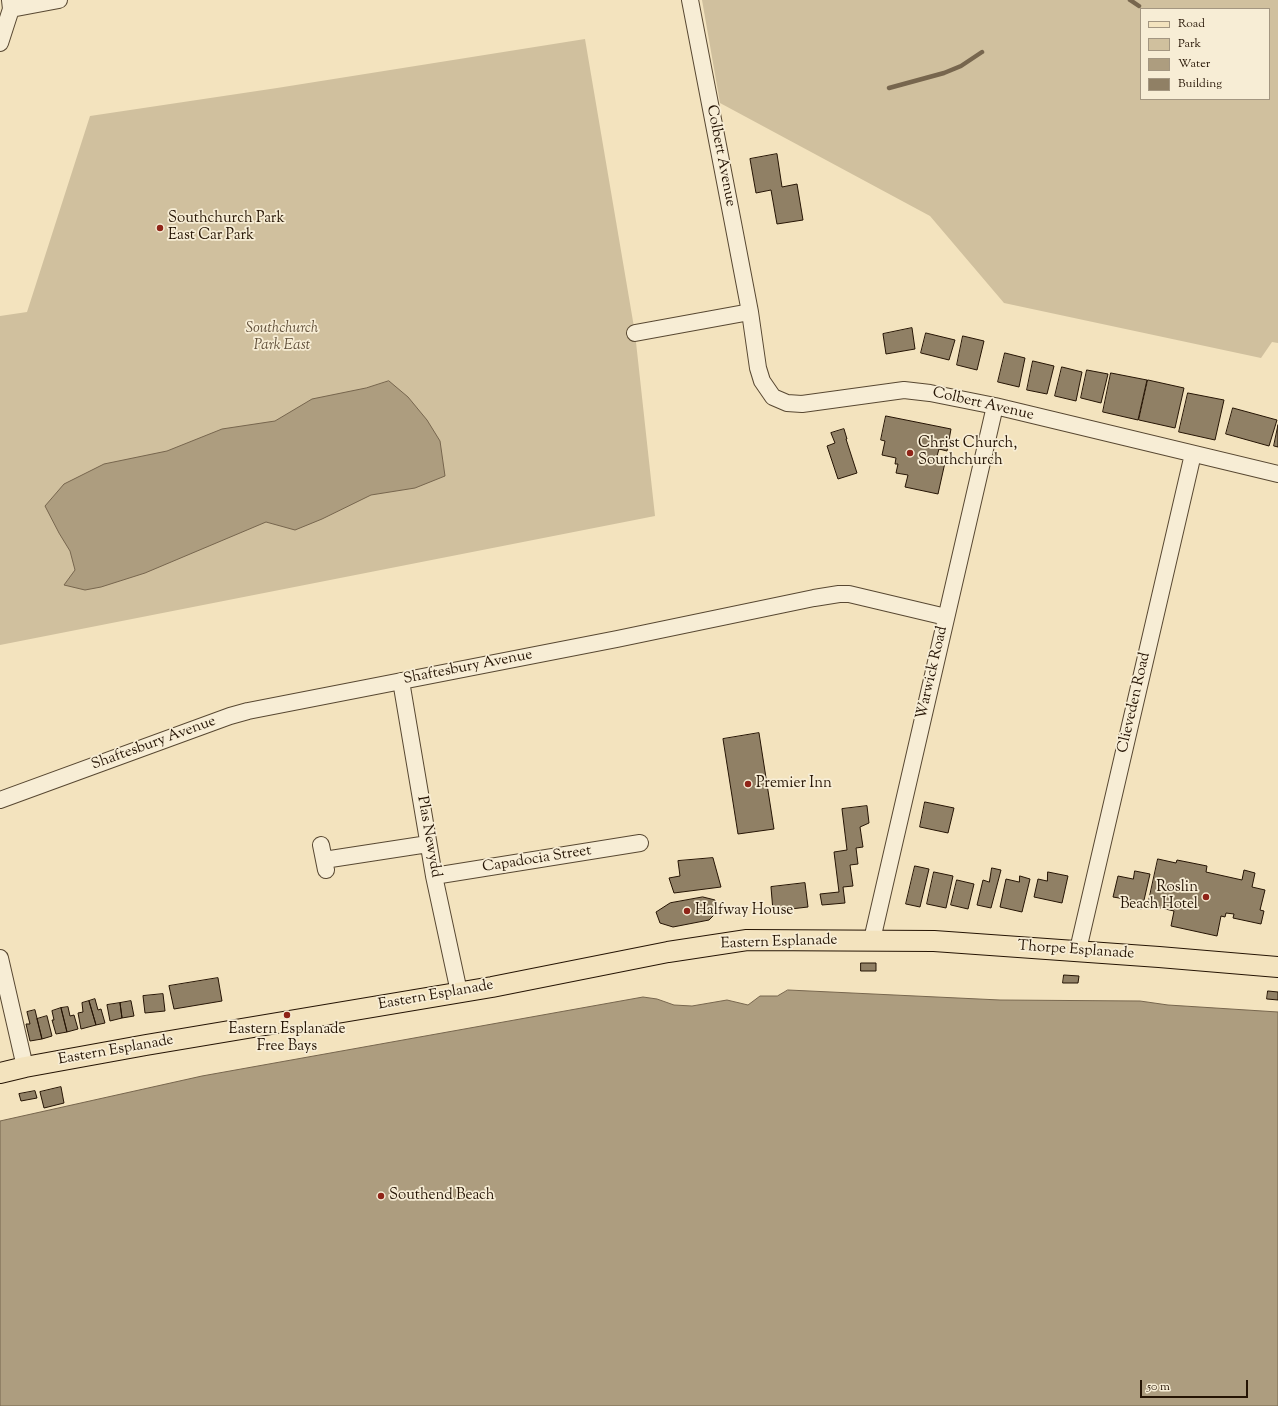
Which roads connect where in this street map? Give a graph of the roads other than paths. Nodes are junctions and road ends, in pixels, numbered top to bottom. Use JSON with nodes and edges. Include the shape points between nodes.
{"nodes":[{"id":1,"x":60,"y":0,"type":"edge"},
{"id":2,"x":690,"y":0,"type":"edge"},
{"id":3,"x":10,"y":4,"type":"edge"},
{"id":4,"x":0,"y":43,"type":"edge"},
{"id":5,"x":750,"y":312,"type":"junction"},
{"id":6,"x":635,"y":333,"type":"dead end"},
{"id":7,"x":995,"y":406,"type":"junction"},
{"id":8,"x":1193,"y":454,"type":"junction"},
{"id":9,"x":1278,"y":474,"type":"edge"},
{"id":10,"x":946,"y":617,"type":"junction"},
{"id":11,"x":401,"y":681,"type":"junction"},
{"id":12,"x":0,"y":800,"type":"edge"},
{"id":13,"x":640,"y":843,"type":"dead end"},
{"id":14,"x":428,"y":844,"type":"junction"},
{"id":15,"x":324,"y":859,"type":"dead end"},
{"id":16,"x":434,"y":876,"type":"junction"},
{"id":17,"x":873,"y":940,"type":"junction"},
{"id":18,"x":1080,"y":952,"type":"junction"},
{"id":19,"x":0,"y":958,"type":"edge"},
{"id":20,"x":1278,"y":967,"type":"edge"},
{"id":21,"x":459,"y":992,"type":"junction"},
{"id":22,"x":25,"y":1067,"type":"junction"},
{"id":23,"x":0,"y":1073,"type":"edge"}],
"edges":[{"from":1,"to":3,"type":"street"},
{"from":2,"to":5,"type":"street","name":"Colbert Avenue"},
{"from":3,"to":4,"type":"street"},
{"from":5,"to":6,"type":"street"},
{"from":5,"to":7,"type":"street","name":"Colbert Avenue","via":[[762,381],[773,397],[788,403],[802,404],[912,390]]},
{"from":7,"to":8,"type":"street","name":"Colbert Avenue"},
{"from":7,"to":10,"type":"street","name":"Warwick Road"},
{"from":8,"to":9,"type":"street","name":"Colbert Avenue"},
{"from":8,"to":18,"type":"street","name":"Clieveden Road","via":[[1080,941]]},
{"from":10,"to":11,"type":"street","name":"Shaftesbury Avenue","via":[[859,596],[839,594]]},
{"from":10,"to":17,"type":"street","name":"Warwick Road"},
{"from":11,"to":12,"type":"street","name":"Shaftesbury Avenue","via":[[242,713]]},
{"from":11,"to":14,"type":"street","name":"Plas Newydd"},
{"from":13,"to":16,"type":"street","name":"Capadocia Street"},
{"from":14,"to":15,"type":"street"},
{"from":14,"to":16,"type":"street","name":"Plas Newydd"},
{"from":16,"to":21,"type":"street","name":"Plas Newydd"},
{"from":17,"to":18,"type":"main road","name":"Thorpe Esplanade","via":[[934,941]]},
{"from":17,"to":21,"type":"main road","name":"Eastern Esplanade","via":[[739,941]]},
{"from":18,"to":20,"type":"main road","name":"Thorpe Esplanade"},
{"from":19,"to":22,"type":"street"},
{"from":21,"to":22,"type":"main road","name":"Eastern Esplanade"},
{"from":22,"to":23,"type":"main road","name":"Eastern Esplanade"}]}
